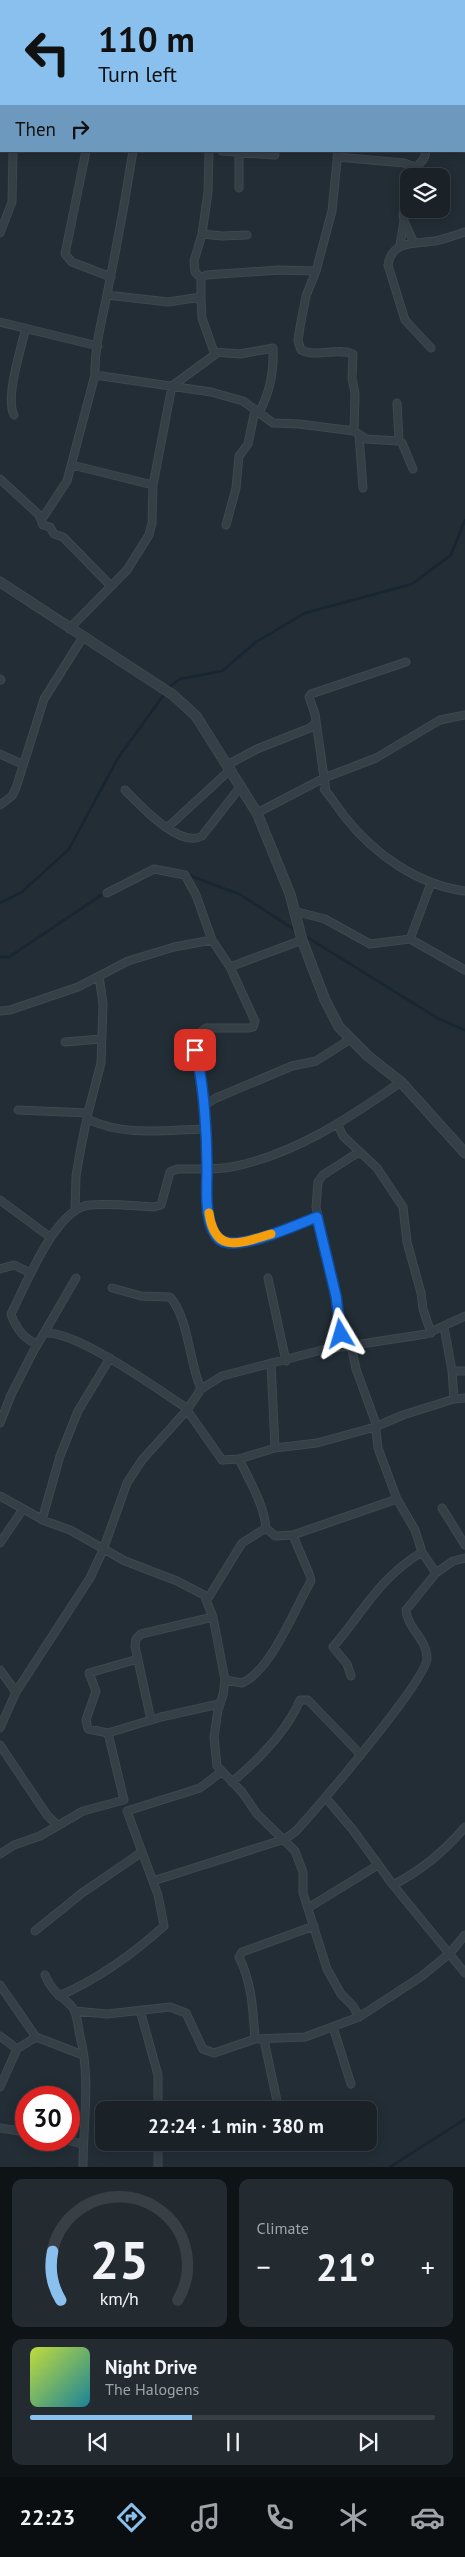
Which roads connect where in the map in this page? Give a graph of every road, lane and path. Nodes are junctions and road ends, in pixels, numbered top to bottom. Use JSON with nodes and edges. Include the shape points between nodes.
{"nodes":[{"id":1,"x":13,"y":152,"type":"edge"},
{"id":2,"x":86,"y":152,"type":"edge"},
{"id":3,"x":133,"y":152,"type":"edge"},
{"id":4,"x":209,"y":152,"type":"edge"},
{"id":5,"x":230,"y":152,"type":"edge"},
{"id":6,"x":426,"y":152,"type":"edge"},
{"id":7,"x":239,"y":153,"type":"junction"},
{"id":8,"x":275,"y":154,"type":"dead end"},
{"id":9,"x":338,"y":154,"type":"edge"},
{"id":10,"x":416,"y":167,"type":"joint"},
{"id":11,"x":239,"y":188,"type":"dead end"},
{"id":12,"x":0,"y":211,"type":"edge"},
{"id":13,"x":9,"y":212,"type":"junction"},
{"id":14,"x":405,"y":218,"type":"edge"},
{"id":15,"x":404,"y":221,"type":"junction"},
{"id":16,"x":1,"y":228,"type":"edge"},
{"id":17,"x":465,"y":232,"type":"edge"},
{"id":18,"x":202,"y":234,"type":"junction"},
{"id":19,"x":247,"y":235,"type":"dead end"},
{"id":20,"x":414,"y":242,"type":"junction"},
{"id":21,"x":400,"y":245,"type":"junction"},
{"id":22,"x":316,"y":271,"type":"junction"},
{"id":23,"x":111,"y":277,"type":"junction"},
{"id":24,"x":201,"y":278,"type":"junction"},
{"id":25,"x":107,"y":295,"type":"junction"},
{"id":26,"x":202,"y":297,"type":"junction"},
{"id":27,"x":0,"y":322,"type":"edge"},
{"id":28,"x":26,"y":328,"type":"junction"},
{"id":29,"x":98,"y":346,"type":"junction"},
{"id":30,"x":431,"y":348,"type":"dead end"},
{"id":31,"x":217,"y":353,"type":"junction"},
{"id":32,"x":95,"y":375,"type":"junction"},
{"id":33,"x":172,"y":386,"type":"junction"},
{"id":34,"x":397,"y":403,"type":"dead end"},
{"id":35,"x":257,"y":412,"type":"junction"},
{"id":36,"x":14,"y":415,"type":"dead end"},
{"id":37,"x":356,"y":433,"type":"junction"},
{"id":38,"x":399,"y":441,"type":"junction"},
{"id":39,"x":72,"y":465,"type":"junction"},
{"id":40,"x":413,"y":469,"type":"dead end"},
{"id":41,"x":0,"y":479,"type":"edge"},
{"id":42,"x":153,"y":485,"type":"junction"},
{"id":43,"x":363,"y":488,"type":"dead end"},
{"id":44,"x":42,"y":519,"type":"junction"},
{"id":45,"x":226,"y":525,"type":"dead end"},
{"id":46,"x":0,"y":582,"type":"edge"},
{"id":47,"x":110,"y":585,"type":"junction"},
{"id":48,"x":69,"y":629,"type":"junction"},
{"id":49,"x":82,"y":638,"type":"junction"},
{"id":50,"x":406,"y":662,"type":"dead end"},
{"id":51,"x":465,"y":715,"type":"edge"},
{"id":52,"x":313,"y":726,"type":"junction"},
{"id":53,"x":0,"y":754,"type":"edge"},
{"id":54,"x":22,"y":764,"type":"junction"},
{"id":55,"x":229,"y":766,"type":"junction"},
{"id":56,"x":324,"y":778,"type":"junction"},
{"id":57,"x":318,"y":783,"type":"junction"},
{"id":58,"x":241,"y":786,"type":"junction"},
{"id":59,"x":126,"y":790,"type":"dead end"},
{"id":60,"x":326,"y":791,"type":"junction"},
{"id":61,"x":0,"y":805,"type":"edge"},
{"id":62,"x":257,"y":813,"type":"junction"},
{"id":63,"x":168,"y":827,"type":"junction"},
{"id":64,"x":431,"y":883,"type":"junction"},
{"id":65,"x":465,"y":891,"type":"edge"},
{"id":66,"x":107,"y":893,"type":"dead end"},
{"id":67,"x":294,"y":911,"type":"junction"},
{"id":68,"x":410,"y":939,"type":"junction"},
{"id":69,"x":212,"y":940,"type":"junction"},
{"id":70,"x":302,"y":940,"type":"junction"},
{"id":71,"x":230,"y":967,"type":"junction"},
{"id":72,"x":465,"y":970,"type":"edge"},
{"id":73,"x":99,"y":976,"type":"junction"},
{"id":74,"x":0,"y":1011,"type":"edge"},
{"id":75,"x":101,"y":1039,"type":"junction"},
{"id":76,"x":349,"y":1040,"type":"junction"},
{"id":77,"x":65,"y":1042,"type":"dead end"},
{"id":78,"x":401,"y":1082,"type":"junction"},
{"id":79,"x":203,"y":1106,"type":"junction"},
{"id":80,"x":18,"y":1110,"type":"dead end"},
{"id":81,"x":87,"y":1116,"type":"junction"},
{"id":82,"x":338,"y":1125,"type":"junction"},
{"id":83,"x":204,"y":1129,"type":"junction"},
{"id":84,"x":359,"y":1152,"type":"junction"},
{"id":85,"x":465,"y":1153,"type":"edge"},
{"id":86,"x":207,"y":1169,"type":"junction"},
{"id":87,"x":0,"y":1200,"type":"edge"},
{"id":88,"x":75,"y":1211,"type":"junction"},
{"id":89,"x":317,"y":1217,"type":"junction"},
{"id":90,"x":50,"y":1237,"type":"junction"},
{"id":91,"x":0,"y":1269,"type":"edge"},
{"id":92,"x":31,"y":1273,"type":"junction"},
{"id":93,"x":76,"y":1278,"type":"dead end"},
{"id":94,"x":268,"y":1278,"type":"dead end"},
{"id":95,"x":112,"y":1288,"type":"dead end"},
{"id":96,"x":465,"y":1316,"type":"edge"},
{"id":97,"x":444,"y":1327,"type":"junction"},
{"id":98,"x":46,"y":1333,"type":"junction"},
{"id":99,"x":431,"y":1333,"type":"junction"},
{"id":100,"x":37,"y":1344,"type":"junction"},
{"id":101,"x":347,"y":1346,"type":"junction"},
{"id":102,"x":110,"y":1358,"type":"junction"},
{"id":103,"x":286,"y":1361,"type":"junction"},
{"id":104,"x":270,"y":1363,"type":"junction"},
{"id":105,"x":452,"y":1371,"type":"junction"},
{"id":106,"x":465,"y":1371,"type":"edge"},
{"id":107,"x":201,"y":1389,"type":"junction"},
{"id":108,"x":465,"y":1398,"type":"edge"},
{"id":109,"x":454,"y":1399,"type":"junction"},
{"id":110,"x":187,"y":1409,"type":"junction"},
{"id":111,"x":0,"y":1423,"type":"edge"},
{"id":112,"x":375,"y":1427,"type":"junction"},
{"id":113,"x":275,"y":1448,"type":"junction"},
{"id":114,"x":239,"y":1459,"type":"junction"},
{"id":115,"x":0,"y":1496,"type":"edge"},
{"id":116,"x":398,"y":1499,"type":"junction"},
{"id":117,"x":442,"y":1508,"type":"dead end"},
{"id":118,"x":23,"y":1510,"type":"junction"},
{"id":119,"x":42,"y":1520,"type":"junction"},
{"id":120,"x":266,"y":1528,"type":"junction"},
{"id":121,"x":293,"y":1535,"type":"junction"},
{"id":122,"x":0,"y":1543,"type":"edge"},
{"id":123,"x":465,"y":1545,"type":"edge"},
{"id":124,"x":102,"y":1550,"type":"junction"},
{"id":125,"x":422,"y":1552,"type":"junction"},
{"id":126,"x":464,"y":1561,"type":"edge"},
{"id":127,"x":436,"y":1573,"type":"junction"},
{"id":128,"x":207,"y":1600,"type":"junction"},
{"id":129,"x":213,"y":1617,"type":"junction"},
{"id":130,"x":138,"y":1659,"type":"junction"},
{"id":131,"x":0,"y":1670,"type":"edge"},
{"id":132,"x":351,"y":1676,"type":"dead end"},
{"id":133,"x":225,"y":1680,"type":"junction"},
{"id":134,"x":16,"y":1692,"type":"junction"},
{"id":135,"x":219,"y":1704,"type":"junction"},
{"id":136,"x":151,"y":1720,"type":"junction"},
{"id":137,"x":0,"y":1728,"type":"edge"},
{"id":138,"x":108,"y":1734,"type":"junction"},
{"id":139,"x":0,"y":1744,"type":"edge"},
{"id":140,"x":361,"y":1755,"type":"junction"},
{"id":141,"x":221,"y":1772,"type":"junction"},
{"id":142,"x":232,"y":1782,"type":"junction"},
{"id":143,"x":326,"y":1798,"type":"junction"},
{"id":144,"x":124,"y":1800,"type":"junction"},
{"id":145,"x":128,"y":1811,"type":"junction"},
{"id":146,"x":57,"y":1825,"type":"junction"},
{"id":147,"x":465,"y":1827,"type":"edge"},
{"id":148,"x":285,"y":1840,"type":"junction"},
{"id":149,"x":142,"y":1852,"type":"junction"},
{"id":150,"x":0,"y":1854,"type":"edge"},
{"id":151,"x":378,"y":1865,"type":"junction"},
{"id":152,"x":153,"y":1882,"type":"junction"},
{"id":153,"x":393,"y":1885,"type":"junction"},
{"id":154,"x":308,"y":1908,"type":"junction"},
{"id":155,"x":314,"y":1926,"type":"junction"},
{"id":156,"x":35,"y":1931,"type":"dead end"},
{"id":157,"x":465,"y":1935,"type":"edge"},
{"id":158,"x":450,"y":1953,"type":"junction"},
{"id":159,"x":465,"y":1973,"type":"edge"},
{"id":160,"x":44,"y":1975,"type":"dead end"},
{"id":161,"x":0,"y":1985,"type":"edge"},
{"id":162,"x":59,"y":1996,"type":"junction"},
{"id":163,"x":140,"y":2010,"type":"junction"},
{"id":164,"x":74,"y":2011,"type":"junction"},
{"id":165,"x":359,"y":2017,"type":"junction"},
{"id":166,"x":333,"y":2026,"type":"junction"},
{"id":167,"x":0,"y":2036,"type":"edge"},
{"id":168,"x":36,"y":2037,"type":"junction"},
{"id":169,"x":255,"y":2039,"type":"junction"},
{"id":170,"x":264,"y":2040,"type":"junction"},
{"id":171,"x":17,"y":2049,"type":"junction"},
{"id":172,"x":82,"y":2056,"type":"junction"},
{"id":173,"x":351,"y":2084,"type":"dead end"},
{"id":174,"x":0,"y":2088,"type":"edge"},
{"id":175,"x":158,"y":2101,"type":"edge"},
{"id":176,"x":277,"y":2101,"type":"edge"},
{"id":177,"x":0,"y":2128,"type":"edge"},
{"id":178,"x":15,"y":2130,"type":"edge"},
{"id":179,"x":82,"y":2144,"type":"joint"},
{"id":180,"x":158,"y":2151,"type":"edge"},
{"id":181,"x":83,"y":2167,"type":"edge"},
{"id":182,"x":158,"y":2167,"type":"edge"}],
"edges":[{"from":1,"to":13,"type":"street"},
{"from":2,"to":23,"type":"street","via":[[65,254],[72,262]]},
{"from":3,"to":23,"type":"street"},
{"from":4,"to":18,"type":"street"},
{"from":5,"to":7,"type":"street"},
{"from":6,"to":10,"type":"street"},
{"from":7,"to":8,"type":"street"},
{"from":7,"to":11,"type":"street"},
{"from":9,"to":10,"type":"street"},
{"from":9,"to":22,"type":"street","via":[[332,210]]},
{"from":12,"to":13,"type":"street"},
{"from":13,"to":16,"type":"street"},
{"from":14,"to":15,"type":"street"},
{"from":15,"to":20,"type":"street"},
{"from":15,"to":21,"type":"street"},
{"from":17,"to":20,"type":"street","via":[[436,241]]},
{"from":18,"to":19,"type":"street"},
{"from":18,"to":24,"type":"street","via":[[194,261],[195,272]]},
{"from":20,"to":21,"type":"street"},
{"from":21,"to":30,"type":"street","via":[[393,251],[388,265],[400,308],[405,320]]},
{"from":22,"to":24,"type":"street","via":[[214,273]]},
{"from":22,"to":37,"type":"street","via":[[306,296],[298,341],[301,350],[307,353],[346,351],[353,354]]},
{"from":23,"to":25,"type":"street"},
{"from":24,"to":26,"type":"street"},
{"from":25,"to":26,"type":"street","via":[[168,302]]},
{"from":25,"to":29,"type":"street"},
{"from":26,"to":31,"type":"street","via":[[202,318],[211,349]]},
{"from":27,"to":28,"type":"street"},
{"from":28,"to":29,"type":"street"},
{"from":28,"to":36,"type":"street","via":[[13,386],[10,409]]},
{"from":29,"to":32,"type":"street"},
{"from":31,"to":33,"type":"street"},
{"from":31,"to":35,"type":"street","via":[[240,354],[273,348],[270,390]]},
{"from":32,"to":33,"type":"street"},
{"from":32,"to":39,"type":"street"},
{"from":33,"to":35,"type":"street","via":[[243,401]]},
{"from":33,"to":42,"type":"street"},
{"from":34,"to":38,"type":"street"},
{"from":35,"to":37,"type":"street","via":[[273,423]]},
{"from":35,"to":45,"type":"street","via":[[248,444],[239,456],[236,488]]},
{"from":37,"to":38,"type":"street","via":[[366,439]]},
{"from":37,"to":43,"type":"street"},
{"from":38,"to":40,"type":"street"},
{"from":39,"to":42,"type":"street"},
{"from":39,"to":44,"type":"street","via":[[67,481]]},
{"from":41,"to":44,"type":"street"},
{"from":42,"to":47,"type":"street","via":[[149,535],[127,570]]},
{"from":44,"to":47,"type":"street","via":[[43,525],[71,544]]},
{"from":46,"to":48,"type":"street"},
{"from":47,"to":48,"type":"street"},
{"from":48,"to":49,"type":"street"},
{"from":49,"to":54,"type":"street","via":[[44,699]]},
{"from":49,"to":55,"type":"street","via":[[173,695],[196,716]]},
{"from":50,"to":52,"type":"street","via":[[311,694]]},
{"from":51,"to":56,"type":"street","via":[[440,720],[376,758]]},
{"from":52,"to":55,"type":"street","via":[[257,749]]},
{"from":52,"to":56,"type":"street","via":[[318,734]]},
{"from":53,"to":54,"type":"street"},
{"from":54,"to":61,"type":"street","via":[[12,796]]},
{"from":55,"to":58,"type":"street"},
{"from":55,"to":63,"type":"street"},
{"from":56,"to":57,"type":"street"},
{"from":56,"to":60,"type":"street"},
{"from":57,"to":60,"type":"street"},
{"from":57,"to":62,"type":"street"},
{"from":58,"to":62,"type":"street"},
{"from":58,"to":63,"type":"street","via":[[197,839],[188,839]]},
{"from":59,"to":63,"type":"street","via":[[151,817]]},
{"from":60,"to":64,"type":"street","via":[[378,852]]},
{"from":62,"to":67,"type":"street"},
{"from":64,"to":65,"type":"street"},
{"from":64,"to":68,"type":"street"},
{"from":66,"to":69,"type":"street","via":[[154,869],[184,875],[202,909]]},
{"from":67,"to":68,"type":"street","via":[[324,919],[370,944]]},
{"from":67,"to":70,"type":"street"},
{"from":68,"to":72,"type":"street"},
{"from":69,"to":71,"type":"street"},
{"from":69,"to":73,"type":"street","via":[[128,961]]},
{"from":70,"to":71,"type":"street"},
{"from":70,"to":76,"type":"street","via":[[325,1000]]},
{"from":71,"to":79,"type":"street","via":[[255,1021],[248,1028],[206,1028],[196,1036]]},
{"from":73,"to":74,"type":"street","via":[[78,988]]},
{"from":73,"to":75,"type":"street","via":[[103,1004]]},
{"from":75,"to":77,"type":"street"},
{"from":75,"to":81,"type":"street","via":[[101,1063]]},
{"from":76,"to":78,"type":"street"},
{"from":76,"to":79,"type":"street","via":[[316,1061],[292,1066]]},
{"from":78,"to":82,"type":"street"},
{"from":78,"to":85,"type":"street"},
{"from":79,"to":83,"type":"street"},
{"from":80,"to":81,"type":"street"},
{"from":81,"to":83,"type":"street","via":[[111,1129],[127,1132]]},
{"from":81,"to":88,"type":"street","via":[[76,1176]]},
{"from":82,"to":84,"type":"street","via":[[343,1136]]},
{"from":82,"to":86,"type":"street","via":[[290,1149],[231,1167]]},
{"from":83,"to":86,"type":"street"},
{"from":84,"to":89,"type":"street","via":[[323,1175],[318,1182]]},
{"from":84,"to":99,"type":"street","via":[[376,1168],[403,1207],[407,1242]]},
{"from":86,"to":88,"type":"street","via":[[170,1172],[161,1205],[87,1205]]},
{"from":86,"to":89,"type":"street","via":[[205,1185],[211,1225],[223,1242],[234,1244],[257,1238]]},
{"from":87,"to":90,"type":"street"},
{"from":88,"to":90,"type":"street"},
{"from":89,"to":101,"type":"street"},
{"from":90,"to":92,"type":"street"},
{"from":91,"to":92,"type":"street","via":[[14,1265]]},
{"from":92,"to":100,"type":"street","via":[[11,1314],[16,1328],[30,1342]]},
{"from":93,"to":98,"type":"street","via":[[52,1316]]},
{"from":94,"to":103,"type":"street"},
{"from":95,"to":107,"type":"street","via":[[142,1296],[170,1297],[175,1303],[193,1372]]},
{"from":96,"to":97,"type":"street"},
{"from":97,"to":99,"type":"street"},
{"from":97,"to":105,"type":"street"},
{"from":98,"to":100,"type":"street"},
{"from":98,"to":102,"type":"street","via":[[56,1333]]},
{"from":99,"to":101,"type":"street"},
{"from":100,"to":111,"type":"street"},
{"from":101,"to":103,"type":"street"},
{"from":101,"to":112,"type":"street"},
{"from":102,"to":110,"type":"street"},
{"from":102,"to":119,"type":"street","via":[[78,1411],[60,1456]]},
{"from":103,"to":104,"type":"street"},
{"from":104,"to":107,"type":"street","via":[[222,1376]]},
{"from":104,"to":113,"type":"street"},
{"from":105,"to":106,"type":"street"},
{"from":105,"to":109,"type":"street"},
{"from":107,"to":110,"type":"street"},
{"from":108,"to":109,"type":"street"},
{"from":109,"to":112,"type":"street"},
{"from":110,"to":114,"type":"street","via":[[222,1460]]},
{"from":110,"to":124,"type":"street","via":[[127,1482]]},
{"from":112,"to":113,"type":"street","via":[[317,1443]]},
{"from":112,"to":116,"type":"street","via":[[378,1448]]},
{"from":113,"to":114,"type":"street"},
{"from":114,"to":120,"type":"street","via":[[255,1491]]},
{"from":115,"to":118,"type":"street"},
{"from":116,"to":121,"type":"street"},
{"from":116,"to":125,"type":"street","via":[[415,1530]]},
{"from":117,"to":123,"type":"street"},
{"from":118,"to":119,"type":"street"},
{"from":118,"to":122,"type":"street"},
{"from":119,"to":124,"type":"street","via":[[70,1530]]},
{"from":120,"to":121,"type":"street","via":[[275,1536]]},
{"from":120,"to":128,"type":"street","via":[[242,1543]]},
{"from":121,"to":133,"type":"street","via":[[312,1581],[257,1672],[242,1683]]},
{"from":124,"to":128,"type":"street","via":[[195,1589]]},
{"from":124,"to":134,"type":"street","via":[[83,1590]]},
{"from":125,"to":127,"type":"street"},
{"from":125,"to":132,"type":"street","via":[[391,1574],[333,1647],[347,1664]]},
{"from":126,"to":127,"type":"street","via":[[453,1562]]},
{"from":127,"to":140,"type":"street","via":[[406,1610],[407,1618],[426,1648],[427,1660],[420,1675]]},
{"from":128,"to":129,"type":"street"},
{"from":129,"to":130,"type":"street","via":[[141,1634],[135,1646]]},
{"from":129,"to":133,"type":"street"},
{"from":130,"to":136,"type":"street"},
{"from":130,"to":138,"type":"street","via":[[89,1673],[96,1691],[86,1720],[88,1730]]},
{"from":131,"to":134,"type":"street"},
{"from":133,"to":135,"type":"street","via":[[224,1695]]},
{"from":134,"to":137,"type":"street"},
{"from":135,"to":136,"type":"street"},
{"from":135,"to":141,"type":"street","via":[[215,1749]]},
{"from":136,"to":138,"type":"street"},
{"from":138,"to":144,"type":"street"},
{"from":139,"to":146,"type":"street"},
{"from":140,"to":142,"type":"street","via":[[308,1700],[300,1700],[295,1713]]},
{"from":140,"to":143,"type":"street"},
{"from":141,"to":142,"type":"street"},
{"from":141,"to":145,"type":"street","via":[[200,1788]]},
{"from":142,"to":148,"type":"street"},
{"from":143,"to":148,"type":"street"},
{"from":143,"to":151,"type":"street"},
{"from":144,"to":145,"type":"street"},
{"from":144,"to":146,"type":"street","via":[[83,1811]]},
{"from":145,"to":149,"type":"street"},
{"from":146,"to":150,"type":"street"},
{"from":147,"to":153,"type":"street","via":[[450,1846],[418,1872]]},
{"from":148,"to":152,"type":"street"},
{"from":148,"to":154,"type":"street","via":[[299,1860]]},
{"from":149,"to":152,"type":"street"},
{"from":149,"to":156,"type":"street","via":[[82,1893]]},
{"from":151,"to":153,"type":"street"},
{"from":151,"to":154,"type":"street"},
{"from":152,"to":162,"type":"street","via":[[164,1926],[99,1976]]},
{"from":153,"to":158,"type":"street"},
{"from":154,"to":155,"type":"street"},
{"from":155,"to":165,"type":"street","via":[[327,1969]]},
{"from":155,"to":169,"type":"street","via":[[242,1952],[239,1957],[247,1974],[252,1999]]},
{"from":157,"to":158,"type":"street"},
{"from":158,"to":159,"type":"street"},
{"from":158,"to":165,"type":"street","via":[[415,1981]]},
{"from":160,"to":162,"type":"street"},
{"from":161,"to":168,"type":"street"},
{"from":162,"to":164,"type":"street","via":[[68,2001]]},
{"from":163,"to":164,"type":"street","via":[[107,2014]]},
{"from":163,"to":169,"type":"street","via":[[170,2007],[186,2013],[204,2050],[214,2053]]},
{"from":163,"to":175,"type":"street","via":[[158,2074]]},
{"from":164,"to":172,"type":"street","via":[[84,2052]]},
{"from":165,"to":166,"type":"street"},
{"from":166,"to":170,"type":"street","via":[[305,2037]]},
{"from":166,"to":173,"type":"street"},
{"from":167,"to":171,"type":"street"},
{"from":168,"to":171,"type":"street"},
{"from":168,"to":172,"type":"street"},
{"from":169,"to":170,"type":"street"},
{"from":170,"to":176,"type":"street"},
{"from":171,"to":174,"type":"street"},
{"from":172,"to":179,"type":"street","via":[[86,2089]]},
{"from":177,"to":178,"type":"street"},
{"from":179,"to":181,"type":"street"},
{"from":180,"to":182,"type":"street"}]}
